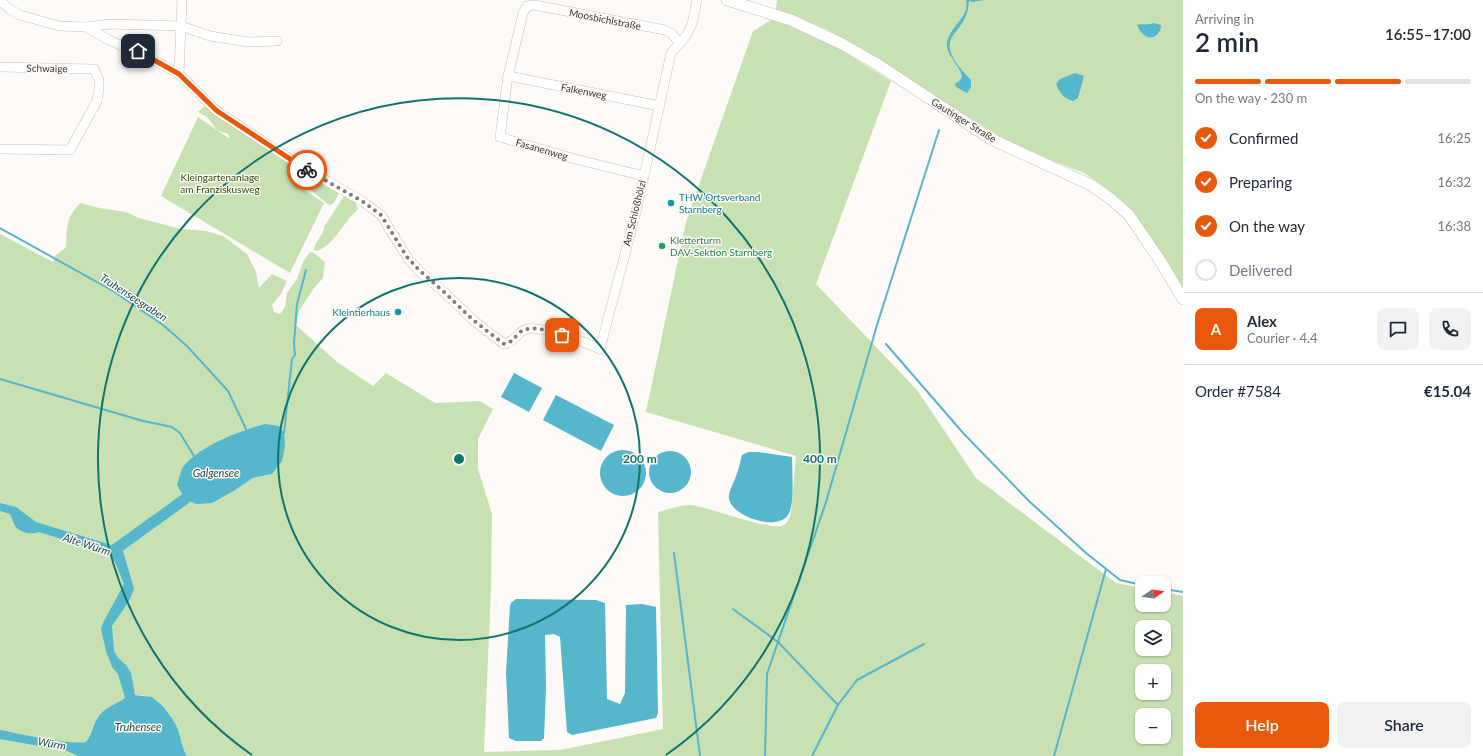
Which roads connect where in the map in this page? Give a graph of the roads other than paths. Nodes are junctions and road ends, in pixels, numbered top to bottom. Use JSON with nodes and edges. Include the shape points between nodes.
{"nodes":[{"id":1,"x":182,"y":0,"type":"edge"},
{"id":2,"x":697,"y":0,"type":"edge"},
{"id":3,"x":727,"y":0,"type":"edge"},
{"id":4,"x":0,"y":1,"type":"edge"},
{"id":5,"x":181,"y":26,"type":"junction"},
{"id":6,"x":86,"y":27,"type":"junction"},
{"id":7,"x":277,"y":42,"type":"dead end"},
{"id":8,"x":679,"y":43,"type":"junction"},
{"id":9,"x":0,"y":67,"type":"edge"},
{"id":10,"x":179,"y":74,"type":"junction"},
{"id":11,"x":508,"y":76,"type":"junction"},
{"id":12,"x":660,"y":106,"type":"junction"},
{"id":13,"x":0,"y":149,"type":"edge"},
{"id":14,"x":644,"y":176,"type":"junction"},
{"id":15,"x":1183,"y":299,"type":"edge"}],
"edges":[{"from":1,"to":5,"type":"street"},
{"from":2,"to":8,"type":"street","name":"Am Schloßhölzl","via":[[692,24]]},
{"from":3,"to":15,"type":"main road","name":"Gautinger Straße","via":[[791,20],[837,41],[877,64],[991,139],[1091,184],[1129,215]]},
{"from":4,"to":6,"type":"street","via":[[20,15],[59,26]]},
{"from":5,"to":6,"type":"street","via":[[110,24]]},
{"from":5,"to":7,"type":"street","via":[[210,36],[248,42]]},
{"from":5,"to":10,"type":"street"},
{"from":6,"to":10,"type":"street","via":[[109,40],[138,51]]},
{"from":8,"to":11,"type":"street","name":"Moosbichlstraße","via":[[665,30],[534,5],[527,6],[523,13]]},
{"from":8,"to":12,"type":"street","name":"Am Schloßhölzl","via":[[671,53]]},
{"from":9,"to":13,"type":"street","name":"Schwaige","via":[[94,69],[99,80],[97,101],[70,150]]},
{"from":10,"to":14,"type":"street","name":"Am Schloßhölzl","via":[[217,111],[381,215],[407,257],[419,270],[473,320],[504,344],[511,343],[520,332],[529,328],[575,338],[600,348]]},
{"from":11,"to":12,"type":"street","name":"Falkenweg"},
{"from":11,"to":14,"type":"street","name":"Fasanenweg","via":[[500,137]]},
{"from":12,"to":14,"type":"street","name":"Am Schloßhölzl"}]}
